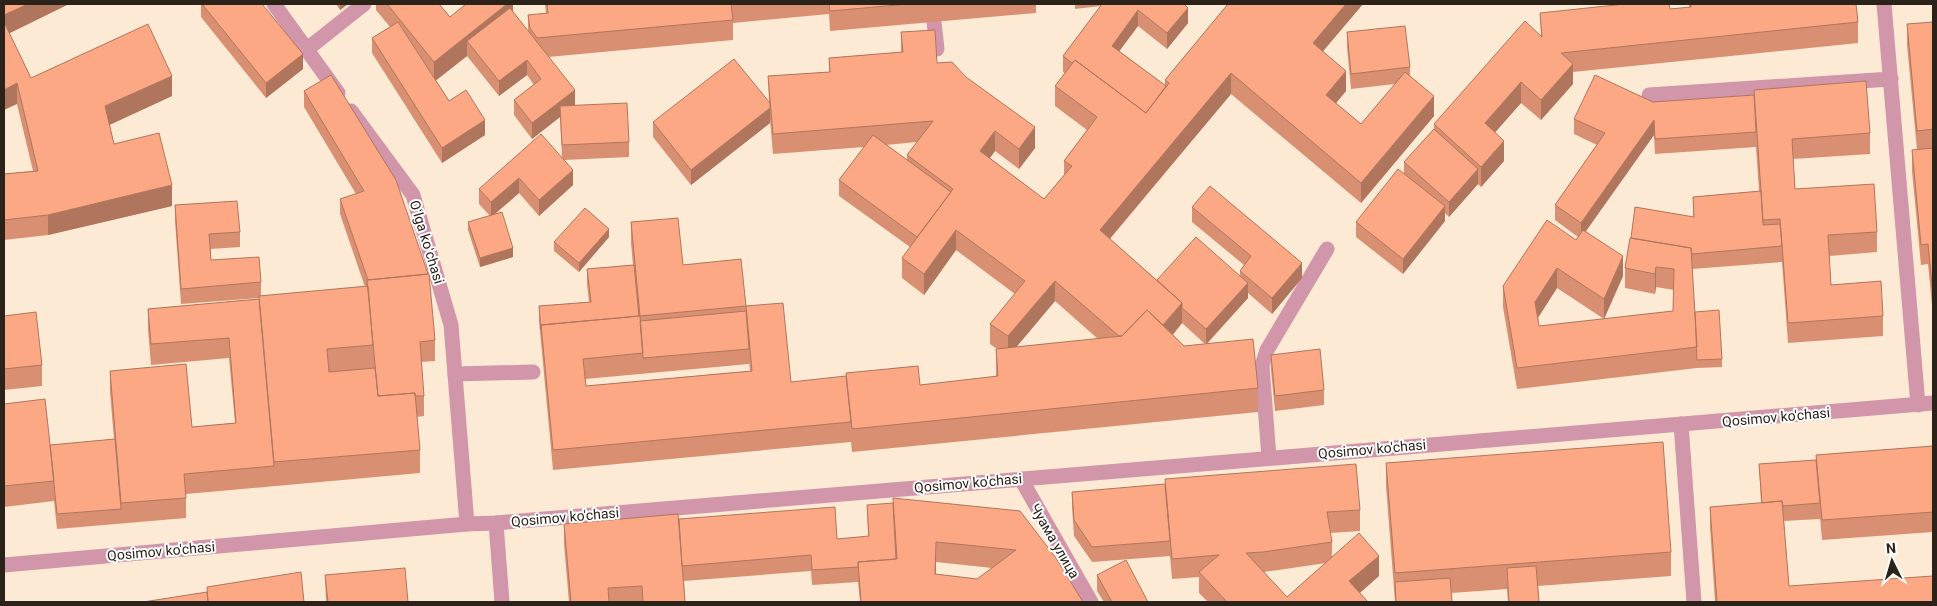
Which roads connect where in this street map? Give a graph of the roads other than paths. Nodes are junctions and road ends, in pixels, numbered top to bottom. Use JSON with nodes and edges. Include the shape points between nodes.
{"nodes":[{"id":1,"x":274,"y":4,"type":"edge"},
{"id":2,"x":364,"y":4,"type":"edge"},
{"id":3,"x":932,"y":4,"type":"edge"},
{"id":4,"x":1884,"y":4,"type":"edge"},
{"id":5,"x":937,"y":49,"type":"edge"},
{"id":6,"x":306,"y":50,"type":"junction"},
{"id":7,"x":1891,"y":79,"type":"junction"},
{"id":8,"x":1649,"y":95,"type":"dead end"},
{"id":9,"x":1327,"y":249,"type":"dead end"},
{"id":10,"x":533,"y":372,"type":"dead end"},
{"id":11,"x":455,"y":374,"type":"junction"},
{"id":12,"x":1933,"y":403,"type":"edge"},
{"id":13,"x":1918,"y":405,"type":"junction"},
{"id":14,"x":1681,"y":424,"type":"junction"},
{"id":15,"x":1269,"y":458,"type":"junction"},
{"id":16,"x":1020,"y":479,"type":"junction"},
{"id":17,"x":496,"y":523,"type":"junction"},
{"id":18,"x":467,"y":524,"type":"junction"},
{"id":19,"x":4,"y":565,"type":"edge"},
{"id":20,"x":502,"y":602,"type":"edge"},
{"id":21,"x":1091,"y":602,"type":"edge"},
{"id":22,"x":1694,"y":602,"type":"edge"}],
"edges":[{"from":1,"to":6,"type":"street","name":"Oʻlga koʻchasi"},
{"from":2,"to":6,"type":"street"},
{"from":3,"to":5,"type":"street"},
{"from":4,"to":7,"type":"street"},
{"from":6,"to":11,"type":"street","name":"Oʻlga koʻchasi","via":[[413,195],[451,325]]},
{"from":7,"to":8,"type":"street"},
{"from":7,"to":13,"type":"street"},
{"from":9,"to":15,"type":"street","via":[[1267,350],[1262,366]]},
{"from":10,"to":11,"type":"street"},
{"from":11,"to":18,"type":"street","name":"Oʻlga koʻchasi"},
{"from":12,"to":13,"type":"street","name":"Qosimov ko'chasi"},
{"from":13,"to":14,"type":"street","name":"Qosimov ko'chasi"},
{"from":14,"to":15,"type":"street","name":"Qosimov ko'chasi"},
{"from":14,"to":22,"type":"street"},
{"from":15,"to":16,"type":"street","name":"Qosimov ko'chasi"},
{"from":16,"to":17,"type":"street","name":"Qosimov ko'chasi"},
{"from":16,"to":21,"type":"street","name":"Чуама улица"},
{"from":17,"to":18,"type":"street","name":"Qosimov ko'chasi"},
{"from":17,"to":20,"type":"street"},
{"from":18,"to":19,"type":"street","name":"Qosimov ko'chasi"}]}
